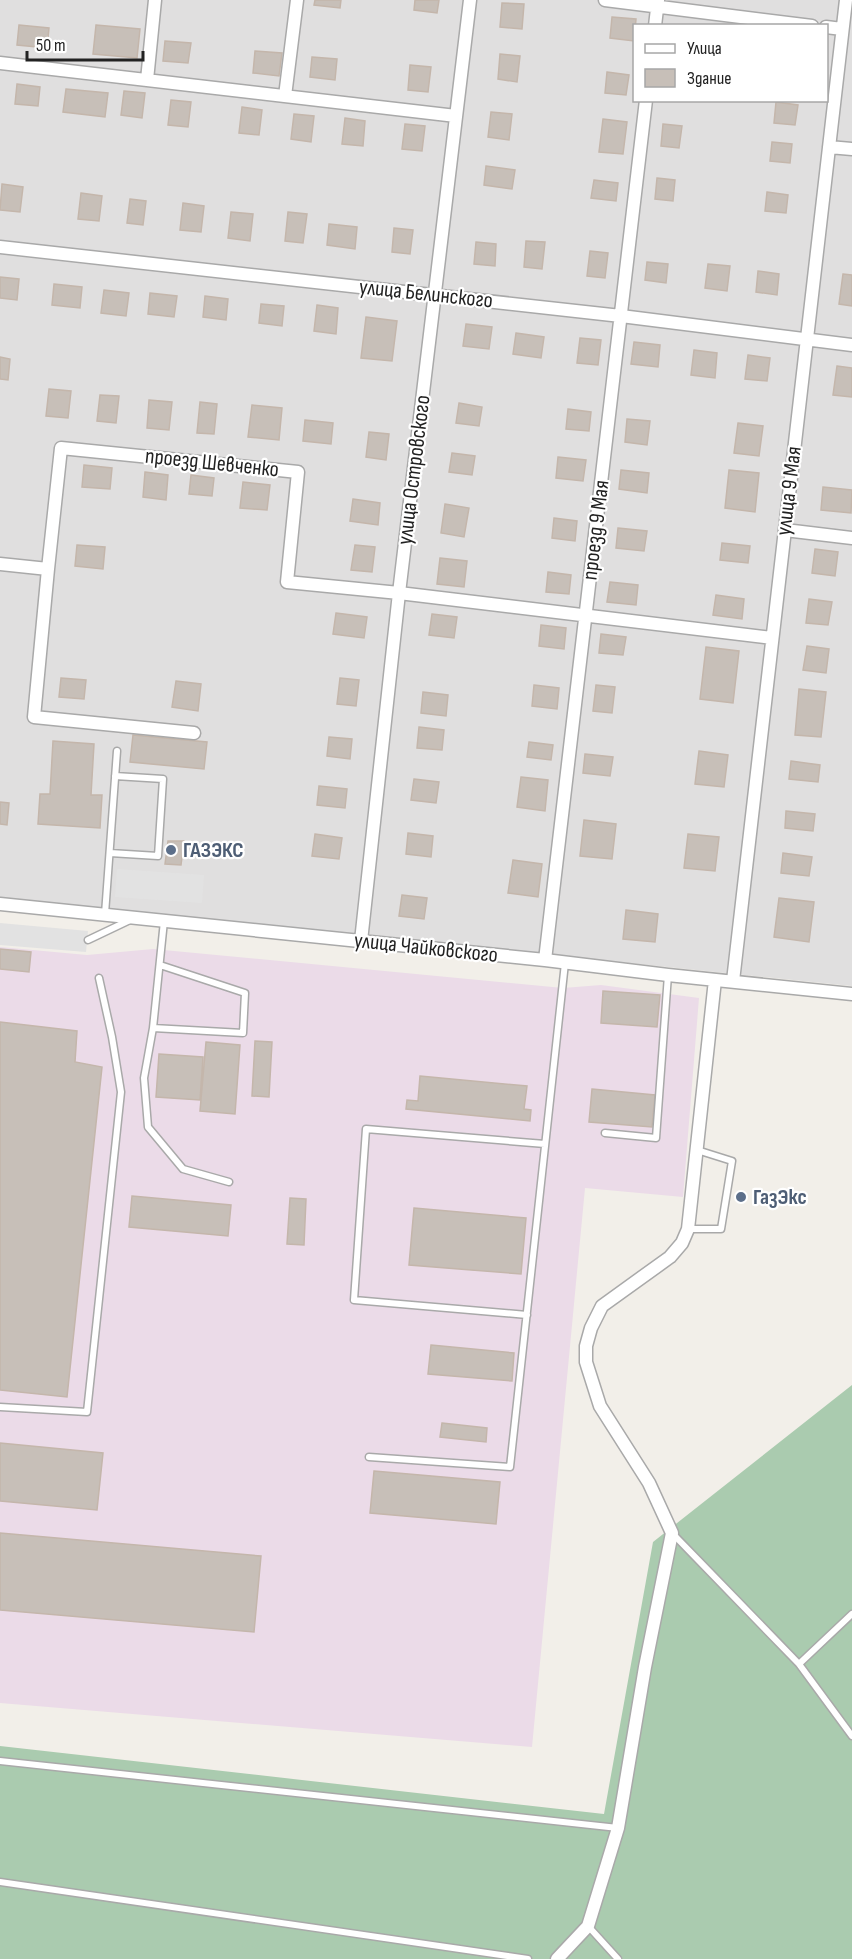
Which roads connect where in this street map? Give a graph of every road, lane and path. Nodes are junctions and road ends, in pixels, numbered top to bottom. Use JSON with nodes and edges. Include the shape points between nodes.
{"nodes":[{"id":1,"x":155,"y":0,"type":"edge"},
{"id":2,"x":297,"y":0,"type":"edge"},
{"id":3,"x":470,"y":0,"type":"edge"},
{"id":4,"x":605,"y":0,"type":"edge"},
{"id":5,"x":846,"y":0,"type":"edge"},
{"id":6,"x":658,"y":3,"type":"edge"},
{"id":7,"x":655,"y":24,"type":"edge"},
{"id":8,"x":799,"y":24,"type":"edge"},
{"id":9,"x":828,"y":27,"type":"edge"},
{"id":10,"x":842,"y":29,"type":"junction"},
{"id":11,"x":0,"y":63,"type":"edge"},
{"id":12,"x":147,"y":80,"type":"junction"},
{"id":13,"x":285,"y":96,"type":"junction"},
{"id":14,"x":646,"y":102,"type":"edge"},
{"id":15,"x":456,"y":116,"type":"junction"},
{"id":16,"x":829,"y":147,"type":"junction"},
{"id":17,"x":852,"y":149,"type":"edge"},
{"id":18,"x":0,"y":247,"type":"edge"},
{"id":19,"x":435,"y":295,"type":"junction"},
{"id":20,"x":621,"y":316,"type":"junction"},
{"id":21,"x":807,"y":340,"type":"junction"},
{"id":22,"x":852,"y":345,"type":"edge"},
{"id":23,"x":785,"y":530,"type":"junction"},
{"id":24,"x":852,"y":538,"type":"edge"},
{"id":25,"x":0,"y":564,"type":"edge"},
{"id":26,"x":48,"y":569,"type":"junction"},
{"id":27,"x":399,"y":593,"type":"junction"},
{"id":28,"x":585,"y":617,"type":"junction"},
{"id":29,"x":772,"y":638,"type":"junction"},
{"id":30,"x":194,"y":733,"type":"dead end"},
{"id":31,"x":117,"y":751,"type":"dead end"},
{"id":32,"x":115,"y":776,"type":"junction"},
{"id":33,"x":110,"y":853,"type":"junction"},
{"id":34,"x":0,"y":904,"type":"edge"},
{"id":35,"x":105,"y":914,"type":"junction"},
{"id":36,"x":137,"y":917,"type":"junction"},
{"id":37,"x":164,"y":920,"type":"junction"},
{"id":38,"x":88,"y":940,"type":"dead end"},
{"id":39,"x":361,"y":941,"type":"junction"},
{"id":40,"x":545,"y":960,"type":"junction"},
{"id":41,"x":565,"y":962,"type":"junction"},
{"id":42,"x":160,"y":965,"type":"junction"},
{"id":43,"x":668,"y":975,"type":"junction"},
{"id":44,"x":99,"y":978,"type":"dead end"},
{"id":45,"x":715,"y":980,"type":"junction"},
{"id":46,"x":733,"y":981,"type":"junction"},
{"id":47,"x":852,"y":994,"type":"edge"},
{"id":48,"x":153,"y":1028,"type":"junction"},
{"id":49,"x":605,"y":1133,"type":"dead end"},
{"id":50,"x":545,"y":1144,"type":"junction"},
{"id":51,"x":696,"y":1150,"type":"junction"},
{"id":52,"x":229,"y":1182,"type":"dead end"},
{"id":53,"x":688,"y":1229,"type":"junction"},
{"id":54,"x":527,"y":1314,"type":"junction"},
{"id":55,"x":0,"y":1407,"type":"edge"},
{"id":56,"x":369,"y":1457,"type":"dead end"},
{"id":57,"x":672,"y":1533,"type":"junction"},
{"id":58,"x":852,"y":1614,"type":"edge"},
{"id":59,"x":799,"y":1664,"type":"junction"},
{"id":60,"x":852,"y":1736,"type":"edge"},
{"id":61,"x":0,"y":1761,"type":"edge"},
{"id":62,"x":618,"y":1828,"type":"junction"},
{"id":63,"x":0,"y":1882,"type":"edge"},
{"id":64,"x":588,"y":1926,"type":"junction"},
{"id":65,"x":528,"y":1959,"type":"edge"},
{"id":66,"x":557,"y":1959,"type":"edge"},
{"id":67,"x":618,"y":1959,"type":"edge"}],
"edges":[{"from":1,"to":12,"type":"street"},
{"from":2,"to":13,"type":"street"},
{"from":3,"to":15,"type":"street","name":"улица Островского"},
{"from":4,"to":6,"type":"street"},
{"from":5,"to":10,"type":"street","name":"улица 9 Мая"},
{"from":6,"to":7,"type":"street"},
{"from":6,"to":8,"type":"street"},
{"from":9,"to":10,"type":"street"},
{"from":10,"to":16,"type":"street","name":"улица 9 Мая"},
{"from":11,"to":12,"type":"street"},
{"from":12,"to":13,"type":"street"},
{"from":13,"to":15,"type":"street"},
{"from":14,"to":20,"type":"street","name":"проезд 9 Мая"},
{"from":15,"to":19,"type":"street","name":"улица Островского"},
{"from":16,"to":17,"type":"street"},
{"from":16,"to":21,"type":"street","name":"улица 9 Мая"},
{"from":18,"to":19,"type":"street","name":"улица Белинского"},
{"from":19,"to":20,"type":"street","name":"улица Белинского"},
{"from":19,"to":27,"type":"street","name":"улица Островского"},
{"from":20,"to":21,"type":"street","name":"улица Белинского"},
{"from":20,"to":28,"type":"street","name":"проезд 9 Мая"},
{"from":21,"to":22,"type":"street","name":"улица Белинского"},
{"from":21,"to":23,"type":"street","name":"улица 9 Мая"},
{"from":23,"to":24,"type":"street"},
{"from":23,"to":29,"type":"street","name":"улица 9 Мая"},
{"from":25,"to":26,"type":"street"},
{"from":26,"to":27,"type":"street","name":"проезд Шевченко","via":[[61,448],[298,472],[287,582]]},
{"from":26,"to":30,"type":"street","name":"проезд Шевченко","via":[[34,717]]},
{"from":27,"to":28,"type":"street"},
{"from":27,"to":39,"type":"street","name":"улица Островского"},
{"from":28,"to":29,"type":"street"},
{"from":28,"to":40,"type":"street","name":"проезд 9 Мая"},
{"from":29,"to":46,"type":"street","name":"улица 9 Мая"},
{"from":31,"to":32,"type":"lane"},
{"from":32,"to":33,"type":"lane"},
{"from":32,"to":33,"type":"lane","via":[[163,779],[159,845],[158,856]]},
{"from":33,"to":35,"type":"lane"},
{"from":34,"to":35,"type":"street","name":"улица Чайковского"},
{"from":35,"to":36,"type":"street","name":"улица Чайковского"},
{"from":36,"to":37,"type":"street","name":"улица Чайковского"},
{"from":36,"to":38,"type":"lane"},
{"from":37,"to":39,"type":"street","name":"улица Чайковского"},
{"from":37,"to":42,"type":"lane"},
{"from":39,"to":40,"type":"street","name":"улица Чайковского"},
{"from":40,"to":41,"type":"street","name":"улица Чайковского"},
{"from":41,"to":43,"type":"street","name":"улица Чайковского"},
{"from":41,"to":50,"type":"lane"},
{"from":42,"to":48,"type":"lane"},
{"from":42,"to":48,"type":"lane","via":[[245,993],[243,1033]]},
{"from":43,"to":45,"type":"street","name":"улица Чайковского"},
{"from":43,"to":49,"type":"lane","via":[[656,1138]]},
{"from":44,"to":55,"type":"lane","via":[[121,1092],[87,1412]]},
{"from":45,"to":46,"type":"street","name":"улица Чайковского"},
{"from":45,"to":51,"type":"street"},
{"from":46,"to":47,"type":"street","name":"улица Чайковского"},
{"from":48,"to":52,"type":"lane","via":[[144,1078],[148,1127],[183,1169]]},
{"from":50,"to":54,"type":"lane"},
{"from":50,"to":54,"type":"lane","via":[[366,1129],[354,1300]]},
{"from":51,"to":53,"type":"street"},
{"from":51,"to":53,"type":"lane","via":[[732,1161],[721,1229]]},
{"from":53,"to":57,"type":"street","via":[[670,1257],[602,1306],[585,1346],[600,1406],[649,1483]]},
{"from":54,"to":56,"type":"lane","via":[[510,1467]]},
{"from":57,"to":59,"type":"lane"},
{"from":57,"to":62,"type":"street"},
{"from":58,"to":59,"type":"lane"},
{"from":59,"to":60,"type":"lane"},
{"from":61,"to":62,"type":"lane"},
{"from":62,"to":64,"type":"street"},
{"from":63,"to":65,"type":"lane"},
{"from":64,"to":66,"type":"street"},
{"from":64,"to":67,"type":"lane"}]}
